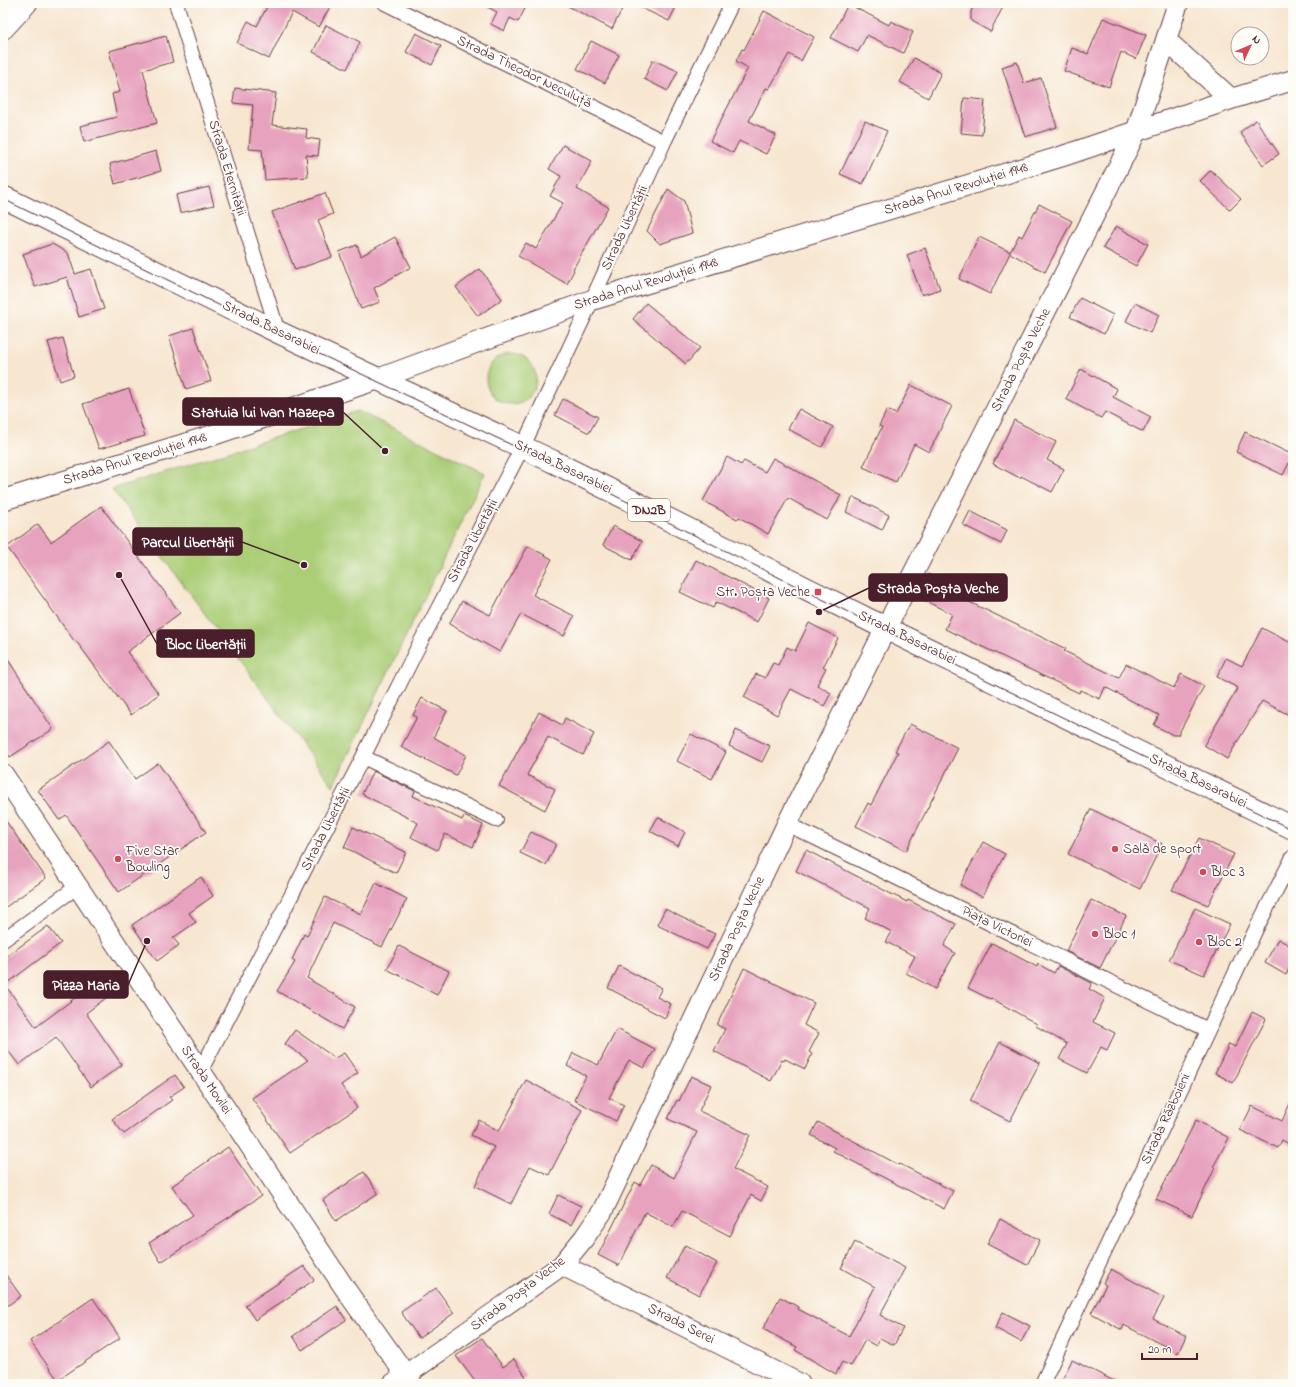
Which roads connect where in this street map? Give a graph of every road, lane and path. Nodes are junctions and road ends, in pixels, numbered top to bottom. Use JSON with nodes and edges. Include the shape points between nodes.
{"nodes":[{"id":1,"x":26,"y":3,"type":"edge"},
{"id":2,"x":176,"y":3,"type":"edge"},
{"id":3,"x":385,"y":3,"type":"edge"},
{"id":4,"x":732,"y":3,"type":"edge"},
{"id":5,"x":1178,"y":3,"type":"edge"},
{"id":6,"x":3,"y":28,"type":"edge"},
{"id":7,"x":1166,"y":40,"type":"junction"},
{"id":8,"x":1293,"y":80,"type":"edge"},
{"id":9,"x":1231,"y":99,"type":"junction"},
{"id":10,"x":1136,"y":132,"type":"junction"},
{"id":11,"x":664,"y":142,"type":"junction"},
{"id":12,"x":3,"y":197,"type":"edge"},
{"id":13,"x":592,"y":300,"type":"junction"},
{"id":14,"x":278,"y":332,"type":"junction"},
{"id":15,"x":377,"y":379,"type":"junction"},
{"id":16,"x":522,"y":447,"type":"junction"},
{"id":17,"x":3,"y":500,"type":"edge"},
{"id":18,"x":885,"y":628,"type":"junction"},
{"id":19,"x":363,"y":757,"type":"junction"},
{"id":20,"x":3,"y":774,"type":"edge"},
{"id":21,"x":496,"y":820,"type":"dead end"},
{"id":22,"x":787,"y":824,"type":"junction"},
{"id":23,"x":1293,"y":828,"type":"edge"},
{"id":24,"x":1293,"y":856,"type":"edge"},
{"id":25,"x":78,"y":886,"type":"junction"},
{"id":26,"x":3,"y":940,"type":"edge"},
{"id":27,"x":1208,"y":1030,"type":"junction"},
{"id":28,"x":200,"y":1072,"type":"junction"},
{"id":29,"x":562,"y":1265,"type":"junction"},
{"id":30,"x":404,"y":1381,"type":"edge"},
{"id":31,"x":800,"y":1384,"type":"edge"},
{"id":32,"x":1042,"y":1384,"type":"edge"}],
"edges":[{"from":1,"to":6,"type":"main road"},
{"from":2,"to":14,"type":"street","name":"Strada Eternității"},
{"from":3,"to":11,"type":"street","name":"Strada Theodor Neculuță"},
{"from":4,"to":11,"type":"street","name":"Strada Libertății"},
{"from":5,"to":7,"type":"street","name":"Strada Poșta Veche"},
{"from":7,"to":9,"type":"street"},
{"from":7,"to":10,"type":"street","name":"Strada Poșta Veche"},
{"from":8,"to":9,"type":"street","name":"Strada Anul Revoluției 1948"},
{"from":9,"to":10,"type":"street","name":"Strada Anul Revoluției 1948"},
{"from":10,"to":13,"type":"street","name":"Strada Anul Revoluției 1948","via":[[1056,159]]},
{"from":10,"to":18,"type":"street","name":"Strada Poșta Veche"},
{"from":11,"to":13,"type":"street","name":"Strada Libertății"},
{"from":12,"to":14,"type":"main road","name":"Strada Basarabiei","number":"DN2B"},
{"from":13,"to":15,"type":"street","name":"Strada Anul Revoluției 1948"},
{"from":13,"to":16,"type":"street","name":"Strada Libertății"},
{"from":14,"to":15,"type":"main road","name":"Strada Basarabiei","number":"DN2B"},
{"from":15,"to":16,"type":"main road","name":"Strada Basarabiei","number":"DN2B"},
{"from":15,"to":17,"type":"street","name":"Strada Anul Revoluției 1948","via":[[210,436]]},
{"from":16,"to":18,"type":"main road","name":"Strada Basarabiei","number":"DN2B"},
{"from":16,"to":19,"type":"street","name":"Strada Libertății"},
{"from":18,"to":22,"type":"street","name":"Strada Poșta Veche"},
{"from":18,"to":23,"type":"main road","name":"Strada Basarabiei","number":"DN2B"},
{"from":19,"to":21,"type":"street"},
{"from":19,"to":28,"type":"street","name":"Strada Libertății"},
{"from":20,"to":25,"type":"street","name":"Strada Movilei"},
{"from":22,"to":27,"type":"street","name":"Piața Victoriei"},
{"from":22,"to":29,"type":"street","name":"Strada Poșta Veche","via":[[602,1212]]},
{"from":24,"to":27,"type":"street","name":"Strada Războieni"},
{"from":25,"to":26,"type":"street"},
{"from":25,"to":28,"type":"street","name":"Strada Movilei"},
{"from":27,"to":32,"type":"street","name":"Strada Războieni"},
{"from":28,"to":30,"type":"street","name":"Strada Movilei"},
{"from":29,"to":30,"type":"street","name":"Strada Poșta Veche"},
{"from":29,"to":31,"type":"street","name":"Strada Serei"}]}
